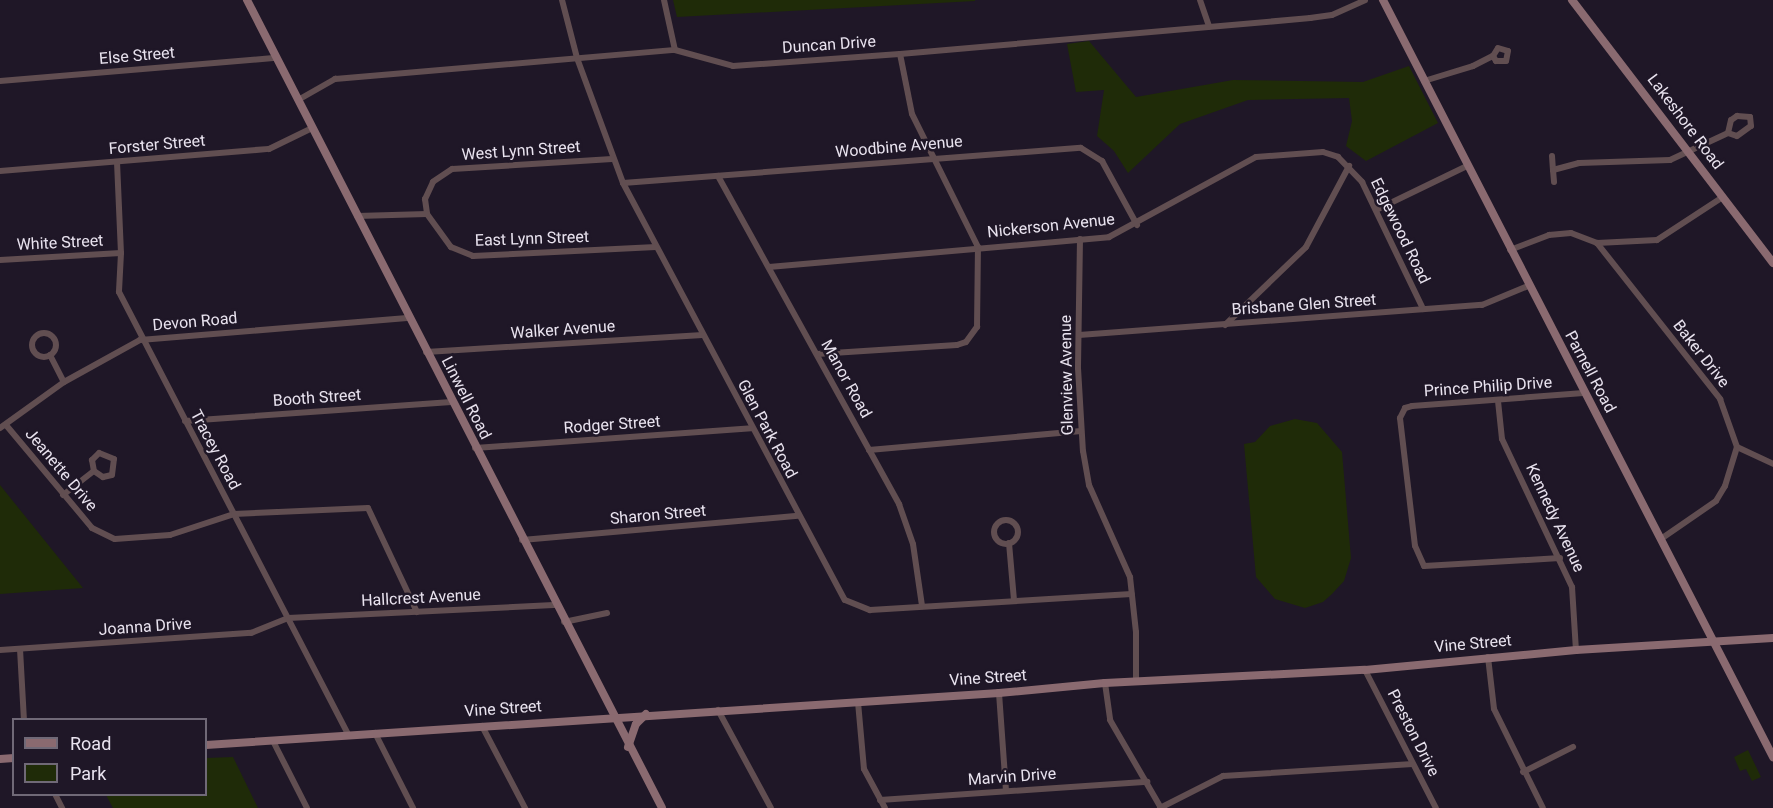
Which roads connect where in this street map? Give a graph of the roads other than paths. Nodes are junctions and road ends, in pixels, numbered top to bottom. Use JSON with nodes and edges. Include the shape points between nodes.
{"nodes":[{"id":1,"x":247,"y":0,"type":"edge"},
{"id":2,"x":562,"y":0,"type":"edge"},
{"id":3,"x":664,"y":0,"type":"edge"},
{"id":4,"x":1200,"y":0,"type":"edge"},
{"id":5,"x":1365,"y":0,"type":"edge"},
{"id":6,"x":1383,"y":0,"type":"edge"},
{"id":7,"x":1572,"y":0,"type":"edge"},
{"id":8,"x":1209,"y":26,"type":"junction"},
{"id":9,"x":675,"y":50,"type":"junction"},
{"id":10,"x":900,"y":54,"type":"junction"},
{"id":11,"x":1493,"y":56,"type":"dead end"},
{"id":12,"x":276,"y":58,"type":"junction"},
{"id":13,"x":577,"y":58,"type":"junction"},
{"id":14,"x":0,"y":81,"type":"edge"},
{"id":15,"x":1424,"y":81,"type":"junction"},
{"id":16,"x":298,"y":100,"type":"junction"},
{"id":17,"x":312,"y":128,"type":"junction"},
{"id":18,"x":1728,"y":133,"type":"dead end"},
{"id":19,"x":1689,"y":150,"type":"junction"},
{"id":20,"x":1552,"y":156,"type":"dead end"},
{"id":21,"x":936,"y":158,"type":"junction"},
{"id":22,"x":612,"y":159,"type":"junction"},
{"id":23,"x":117,"y":162,"type":"junction"},
{"id":24,"x":1349,"y":166,"type":"junction"},
{"id":25,"x":1467,"y":166,"type":"junction"},
{"id":26,"x":1553,"y":170,"type":"junction"},
{"id":27,"x":0,"y":171,"type":"edge"},
{"id":28,"x":718,"y":176,"type":"junction"},
{"id":29,"x":1554,"y":182,"type":"dead end"},
{"id":30,"x":623,"y":183,"type":"junction"},
{"id":31,"x":1723,"y":197,"type":"junction"},
{"id":32,"x":1376,"y":210,"type":"junction"},
{"id":33,"x":427,"y":214,"type":"junction"},
{"id":34,"x":357,"y":216,"type":"junction"},
{"id":35,"x":1137,"y":225,"type":"junction"},
{"id":36,"x":1080,"y":239,"type":"junction"},
{"id":37,"x":1597,"y":243,"type":"junction"},
{"id":38,"x":656,"y":247,"type":"junction"},
{"id":39,"x":978,"y":247,"type":"junction"},
{"id":40,"x":1510,"y":250,"type":"junction"},
{"id":41,"x":121,"y":253,"type":"junction"},
{"id":42,"x":0,"y":260,"type":"edge"},
{"id":43,"x":1773,"y":263,"type":"edge"},
{"id":44,"x":769,"y":267,"type":"junction"},
{"id":45,"x":1528,"y":286,"type":"junction"},
{"id":46,"x":1423,"y":309,"type":"junction"},
{"id":47,"x":410,"y":318,"type":"junction"},
{"id":48,"x":1225,"y":325,"type":"junction"},
{"id":49,"x":702,"y":335,"type":"junction"},
{"id":50,"x":1079,"y":335,"type":"junction"},
{"id":51,"x":140,"y":340,"type":"junction"},
{"id":52,"x":425,"y":352,"type":"junction"},
{"id":53,"x":817,"y":354,"type":"junction"},
{"id":54,"x":50,"y":355,"type":"dead end"},
{"id":55,"x":64,"y":382,"type":"junction"},
{"id":56,"x":1584,"y":393,"type":"junction"},
{"id":57,"x":1498,"y":401,"type":"junction"},
{"id":58,"x":451,"y":402,"type":"junction"},
{"id":59,"x":185,"y":421,"type":"junction"},
{"id":60,"x":3,"y":426,"type":"edge"},
{"id":61,"x":751,"y":428,"type":"junction"},
{"id":62,"x":1081,"y":431,"type":"junction"},
{"id":63,"x":1737,"y":447,"type":"junction"},
{"id":64,"x":474,"y":448,"type":"junction"},
{"id":65,"x":869,"y":450,"type":"junction"},
{"id":66,"x":1773,"y":464,"type":"edge"},
{"id":67,"x":94,"y":471,"type":"dead end"},
{"id":68,"x":63,"y":495,"type":"junction"},
{"id":69,"x":234,"y":514,"type":"junction"},
{"id":70,"x":798,"y":516,"type":"junction"},
{"id":71,"x":1661,"y":539,"type":"junction"},
{"id":72,"x":521,"y":540,"type":"junction"},
{"id":73,"x":1009,"y":543,"type":"dead end"},
{"id":74,"x":1560,"y":558,"type":"junction"},
{"id":75,"x":1132,"y":594,"type":"junction"},
{"id":76,"x":1014,"y":600,"type":"junction"},
{"id":77,"x":554,"y":605,"type":"junction"},
{"id":78,"x":922,"y":606,"type":"junction"},
{"id":79,"x":417,"y":612,"type":"junction"},
{"id":80,"x":607,"y":613,"type":"dead end"},
{"id":81,"x":288,"y":618,"type":"junction"},
{"id":82,"x":564,"y":622,"type":"junction"},
{"id":83,"x":1773,"y":638,"type":"edge"},
{"id":84,"x":1714,"y":642,"type":"junction"},
{"id":85,"x":20,"y":649,"type":"junction"},
{"id":86,"x":0,"y":650,"type":"edge"},
{"id":87,"x":1576,"y":650,"type":"junction"},
{"id":88,"x":1488,"y":657,"type":"junction"},
{"id":89,"x":1365,"y":670,"type":"junction"},
{"id":90,"x":1136,"y":681,"type":"junction"},
{"id":91,"x":1105,"y":683,"type":"junction"},
{"id":92,"x":999,"y":693,"type":"junction"},
{"id":93,"x":858,"y":702,"type":"junction"},
{"id":94,"x":718,"y":710,"type":"junction"},
{"id":95,"x":646,"y":714,"type":"junction"},
{"id":96,"x":612,"y":716,"type":"junction"},
{"id":97,"x":24,"y":718,"type":"edge"},
{"id":98,"x":481,"y":726,"type":"junction"},
{"id":99,"x":375,"y":734,"type":"junction"},
{"id":100,"x":349,"y":736,"type":"junction"},
{"id":101,"x":273,"y":741,"type":"junction"},
{"id":102,"x":1770,"y":743,"type":"edge"},
{"id":103,"x":207,"y":746,"type":"edge"},
{"id":104,"x":628,"y":747,"type":"junction"},
{"id":105,"x":1573,"y":747,"type":"dead end"},
{"id":106,"x":1773,"y":757,"type":"edge"},
{"id":107,"x":1413,"y":764,"type":"junction"},
{"id":108,"x":1523,"y":772,"type":"junction"},
{"id":109,"x":1147,"y":782,"type":"junction"},
{"id":110,"x":1006,"y":791,"type":"junction"},
{"id":111,"x":880,"y":800,"type":"junction"},
{"id":112,"x":307,"y":808,"type":"edge"},
{"id":113,"x":413,"y":808,"type":"edge"},
{"id":114,"x":525,"y":808,"type":"edge"},
{"id":115,"x":662,"y":808,"type":"edge"},
{"id":116,"x":771,"y":808,"type":"edge"},
{"id":117,"x":885,"y":808,"type":"edge"},
{"id":118,"x":1160,"y":808,"type":"edge"},
{"id":119,"x":1436,"y":808,"type":"edge"},
{"id":120,"x":1542,"y":808,"type":"edge"}],
"edges":[{"from":1,"to":12,"type":"street","name":"Linwell Road"},
{"from":2,"to":13,"type":"street","name":"Glen Park Road"},
{"from":3,"to":9,"type":"street"},
{"from":4,"to":8,"type":"street"},
{"from":5,"to":8,"type":"street","name":"Duncan Drive","via":[[1332,15]]},
{"from":6,"to":15,"type":"street","name":"Parnell Road"},
{"from":7,"to":19,"type":"street","name":"Lakeshore Road"},
{"from":8,"to":10,"type":"street","name":"Duncan Drive"},
{"from":9,"to":10,"type":"street","name":"Duncan Drive","via":[[732,66]]},
{"from":9,"to":13,"type":"street","name":"Duncan Drive"},
{"from":10,"to":21,"type":"street","via":[[912,114]]},
{"from":11,"to":15,"type":"street"},
{"from":12,"to":14,"type":"street","name":"Else Street"},
{"from":12,"to":16,"type":"street","name":"Linwell Road"},
{"from":13,"to":16,"type":"street","name":"Duncan Drive","via":[[335,79]]},
{"from":13,"to":22,"type":"street","name":"Glen Park Road"},
{"from":15,"to":25,"type":"street","name":"Parnell Road"},
{"from":16,"to":17,"type":"street","name":"Linwell Road"},
{"from":17,"to":23,"type":"street","name":"Forster Street","via":[[269,149]]},
{"from":17,"to":34,"type":"street","name":"Linwell Road"},
{"from":18,"to":19,"type":"street"},
{"from":19,"to":26,"type":"street","via":[[1670,160],[1579,163]]},
{"from":19,"to":31,"type":"street","name":"Lakeshore Road"},
{"from":20,"to":26,"type":"street"},
{"from":21,"to":28,"type":"street","name":"Woodbine Avenue"},
{"from":21,"to":35,"type":"street","name":"Woodbine Avenue","via":[[1081,148],[1102,161]]},
{"from":21,"to":39,"type":"street"},
{"from":22,"to":30,"type":"street","name":"Glen Park Road"},
{"from":22,"to":33,"type":"street","name":"West Lynn Street","via":[[452,169],[433,182],[425,199]]},
{"from":23,"to":27,"type":"street","name":"Forster Street"},
{"from":23,"to":41,"type":"street","name":"Tracey Road"},
{"from":24,"to":32,"type":"street","name":"Edgewood Road"},
{"from":24,"to":35,"type":"street","name":"Nickerson Avenue","via":[[1323,152],[1256,157]]},
{"from":24,"to":48,"type":"street","via":[[1306,247]]},
{"from":25,"to":32,"type":"street"},
{"from":25,"to":40,"type":"street","name":"Parnell Road"},
{"from":26,"to":29,"type":"street"},
{"from":28,"to":30,"type":"street","name":"Woodbine Avenue"},
{"from":28,"to":44,"type":"street","name":"Manor Road"},
{"from":30,"to":38,"type":"street","name":"Glen Park Road"},
{"from":31,"to":37,"type":"street","via":[[1657,240]]},
{"from":31,"to":43,"type":"street","name":"Lakeshore Road"},
{"from":32,"to":46,"type":"street","name":"Edgewood Road"},
{"from":33,"to":34,"type":"street"},
{"from":33,"to":38,"type":"street","name":"East Lynn Street","via":[[450,247],[473,256]]},
{"from":34,"to":47,"type":"street","name":"Linwell Road"},
{"from":35,"to":36,"type":"street","name":"Nickerson Avenue","via":[[1109,237]]},
{"from":36,"to":39,"type":"street","name":"Nickerson Avenue"},
{"from":36,"to":50,"type":"street","name":"Glenview Avenue"},
{"from":37,"to":40,"type":"street","via":[[1570,233],[1549,235]]},
{"from":37,"to":63,"type":"street","name":"Baker Drive","via":[[1720,399]]},
{"from":38,"to":49,"type":"street","name":"Glen Park Road"},
{"from":39,"to":44,"type":"street","name":"Nickerson Avenue"},
{"from":39,"to":53,"type":"street","via":[[979,317],[966,342]]},
{"from":40,"to":45,"type":"street","name":"Parnell Road"},
{"from":41,"to":42,"type":"street","name":"White Street"},
{"from":41,"to":51,"type":"street","name":"Tracey Road","via":[[119,292]]},
{"from":44,"to":53,"type":"street","name":"Manor Road"},
{"from":45,"to":46,"type":"street","name":"Brisbane Glen Street","via":[[1490,303]]},
{"from":45,"to":56,"type":"street","name":"Parnell Road"},
{"from":46,"to":48,"type":"street","name":"Brisbane Glen Street"},
{"from":47,"to":51,"type":"street","name":"Devon Road"},
{"from":47,"to":52,"type":"street","name":"Linwell Road"},
{"from":48,"to":50,"type":"street","name":"Brisbane Glen Street"},
{"from":49,"to":52,"type":"street","name":"Walker Avenue"},
{"from":49,"to":61,"type":"street","name":"Glen Park Road"},
{"from":50,"to":62,"type":"street","name":"Glenview Avenue"},
{"from":51,"to":55,"type":"street","name":"Devon Road"},
{"from":51,"to":59,"type":"street","name":"Tracey Road"},
{"from":52,"to":58,"type":"street","name":"Linwell Road"},
{"from":53,"to":65,"type":"street","name":"Manor Road"},
{"from":54,"to":55,"type":"street"},
{"from":55,"to":60,"type":"street","name":"Devon Road"},
{"from":56,"to":57,"type":"street","name":"Prince Philip Drive"},
{"from":56,"to":71,"type":"street","name":"Parnell Road"},
{"from":57,"to":74,"type":"street","name":"Kennedy Avenue","via":[[1502,439]]},
{"from":57,"to":74,"type":"street","name":"Prince Philip Drive","via":[[1412,406],[1402,413],[1404,478],[1418,560],[1433,567]]},
{"from":58,"to":59,"type":"street","name":"Booth Street"},
{"from":58,"to":64,"type":"street","name":"Linwell Road"},
{"from":59,"to":69,"type":"street","name":"Tracey Road"},
{"from":60,"to":68,"type":"street","name":"Jeanette Drive"},
{"from":61,"to":64,"type":"street","name":"Rodger Street"},
{"from":61,"to":70,"type":"street","name":"Glen Park Road"},
{"from":62,"to":65,"type":"street"},
{"from":62,"to":75,"type":"street","name":"Glenview Avenue","via":[[1089,485],[1124,559]]},
{"from":63,"to":66,"type":"street"},
{"from":63,"to":71,"type":"street","via":[[1716,501]]},
{"from":64,"to":72,"type":"street","name":"Linwell Road"},
{"from":65,"to":78,"type":"street","name":"Manor Road","via":[[905,520],[918,566]]},
{"from":67,"to":68,"type":"street"},
{"from":68,"to":69,"type":"street","name":"Jeanette Drive","via":[[92,528],[124,541],[170,535]]},
{"from":69,"to":79,"type":"street","name":"Jeanette Drive","via":[[365,508]]},
{"from":69,"to":81,"type":"street","name":"Tracey Road"},
{"from":70,"to":72,"type":"street","name":"Sharon Street"},
{"from":70,"to":78,"type":"street","name":"Glen Park Road","via":[[845,600],[870,610]]},
{"from":71,"to":84,"type":"street","name":"Parnell Road"},
{"from":72,"to":77,"type":"street","name":"Linwell Road"},
{"from":73,"to":76,"type":"street"},
{"from":74,"to":87,"type":"street","name":"Kennedy Avenue","via":[[1572,587]]},
{"from":75,"to":76,"type":"street","name":"Glen Park Road"},
{"from":75,"to":90,"type":"street","name":"Glenview Avenue"},
{"from":76,"to":78,"type":"street","name":"Glen Park Road"},
{"from":77,"to":79,"type":"street","name":"Hallcrest Avenue"},
{"from":77,"to":82,"type":"street","name":"Linwell Road"},
{"from":79,"to":81,"type":"street","name":"Hallcrest Avenue"},
{"from":80,"to":82,"type":"street"},
{"from":81,"to":85,"type":"street","name":"Joanna Drive","via":[[251,633]]},
{"from":81,"to":100,"type":"street","name":"Tracey Road"},
{"from":82,"to":96,"type":"street","name":"Linwell Road"},
{"from":83,"to":84,"type":"street","name":"Vine Street"},
{"from":84,"to":87,"type":"street","name":"Vine Street"},
{"from":84,"to":102,"type":"street","name":"Parnell Road"},
{"from":85,"to":86,"type":"street","name":"Joanna Drive"},
{"from":85,"to":97,"type":"street"},
{"from":87,"to":88,"type":"street","name":"Vine Street"},
{"from":88,"to":89,"type":"street","name":"Vine Street"},
{"from":88,"to":108,"type":"street","via":[[1494,710]]},
{"from":89,"to":90,"type":"street","name":"Vine Street"},
{"from":89,"to":107,"type":"street","name":"Preston Drive"},
{"from":90,"to":91,"type":"street","name":"Vine Street"},
{"from":91,"to":92,"type":"street","name":"Vine Street"},
{"from":91,"to":109,"type":"street","via":[[1110,720]]},
{"from":92,"to":93,"type":"street","name":"Vine Street"},
{"from":92,"to":110,"type":"street"},
{"from":93,"to":94,"type":"street","name":"Vine Street"},
{"from":93,"to":111,"type":"street","via":[[864,769]]},
{"from":94,"to":95,"type":"street","name":"Vine Street"},
{"from":94,"to":116,"type":"street"},
{"from":95,"to":96,"type":"street","name":"Vine Street"},
{"from":95,"to":104,"type":"street","via":[[636,724]]},
{"from":96,"to":98,"type":"street","name":"Vine Street"},
{"from":96,"to":104,"type":"street","name":"Linwell Road"},
{"from":98,"to":99,"type":"street","name":"Vine Street"},
{"from":98,"to":114,"type":"street"},
{"from":99,"to":100,"type":"street","name":"Vine Street"},
{"from":99,"to":113,"type":"street"},
{"from":100,"to":101,"type":"street","name":"Vine Street"},
{"from":101,"to":103,"type":"street","name":"Vine Street"},
{"from":101,"to":112,"type":"street"},
{"from":102,"to":106,"type":"street","name":"Parnell Road"},
{"from":104,"to":115,"type":"street","name":"Linwell Road"},
{"from":105,"to":108,"type":"street"},
{"from":107,"to":118,"type":"street","via":[[1223,776]]},
{"from":107,"to":119,"type":"street","name":"Preston Drive"},
{"from":108,"to":120,"type":"street"},
{"from":109,"to":110,"type":"street","name":"Marvin Drive"},
{"from":109,"to":118,"type":"street"},
{"from":110,"to":111,"type":"street","name":"Marvin Drive"},
{"from":111,"to":117,"type":"street"}]}
